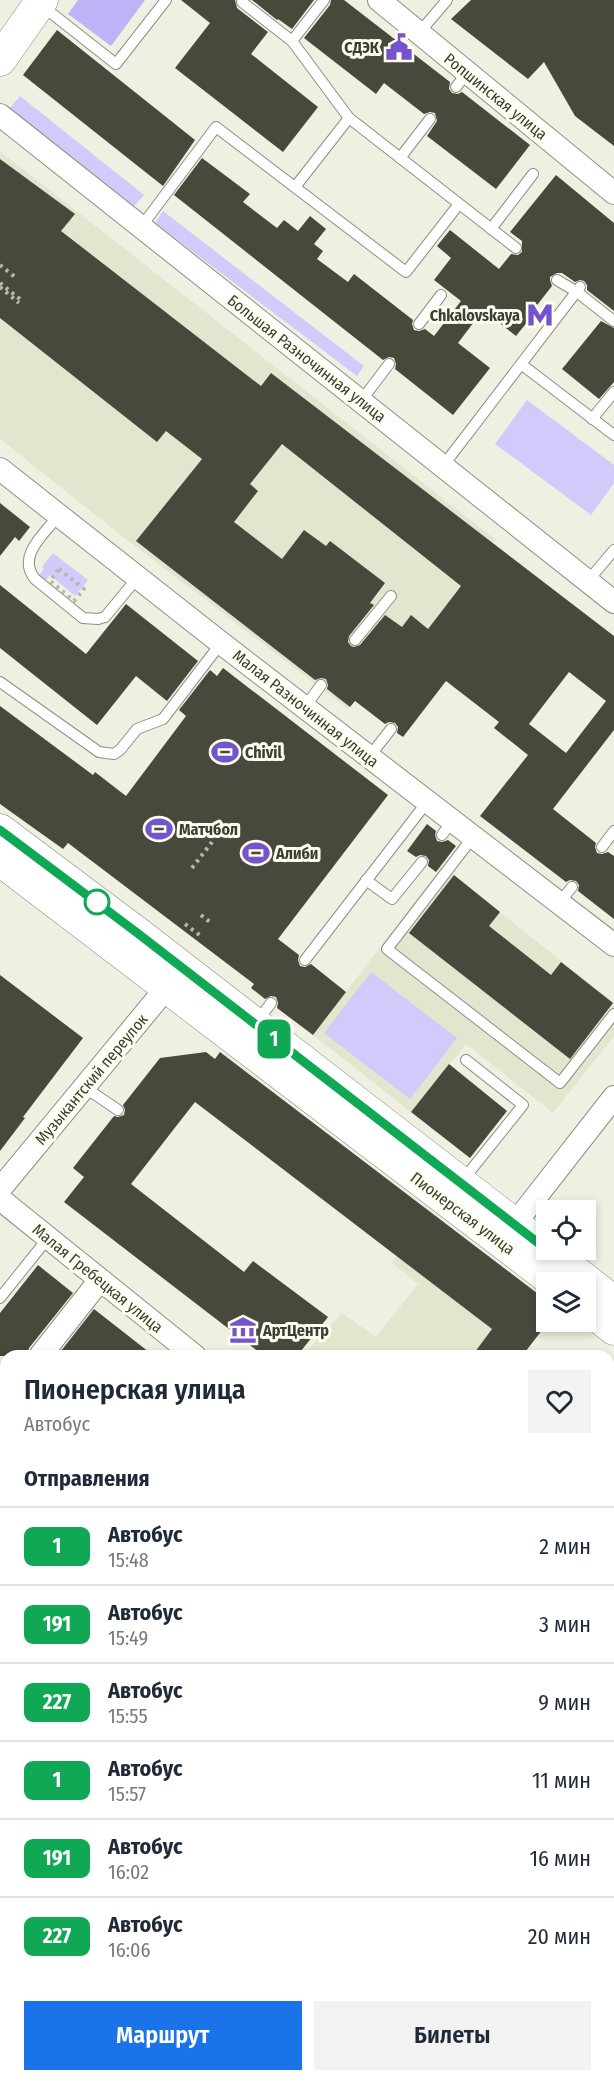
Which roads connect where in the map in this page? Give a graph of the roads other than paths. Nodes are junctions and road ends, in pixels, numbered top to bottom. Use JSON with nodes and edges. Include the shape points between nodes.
{"nodes":[{"id":1,"x":166,"y":0,"type":"edge"},
{"id":2,"x":324,"y":0,"type":"edge"},
{"id":3,"x":379,"y":0,"type":"edge"},
{"id":4,"x":447,"y":0,"type":"edge"},
{"id":5,"x":241,"y":1,"type":"edge"},
{"id":6,"x":41,"y":2,"type":"edge"},
{"id":7,"x":419,"y":33,"type":"junction"},
{"id":8,"x":292,"y":41,"type":"junction"},
{"id":9,"x":0,"y":60,"type":"edge"},
{"id":10,"x":0,"y":115,"type":"edge"},
{"id":11,"x":349,"y":118,"type":"junction"},
{"id":12,"x":430,"y":120,"type":"dead end"},
{"id":13,"x":400,"y":158,"type":"junction"},
{"id":14,"x":533,"y":174,"type":"dead end"},
{"id":15,"x":295,"y":187,"type":"junction"},
{"id":16,"x":614,"y":193,"type":"edge"},
{"id":17,"x":459,"y":204,"type":"junction"},
{"id":18,"x":141,"y":227,"type":"junction"},
{"id":19,"x":491,"y":229,"type":"junction"},
{"id":20,"x":516,"y":248,"type":"dead end"},
{"id":21,"x":557,"y":280,"type":"dead end"},
{"id":22,"x":578,"y":290,"type":"junction"},
{"id":23,"x":441,"y":295,"type":"dead end"},
{"id":24,"x":614,"y":321,"type":"edge"},
{"id":25,"x":419,"y":324,"type":"dead end"},
{"id":26,"x":388,"y":364,"type":"dead end"},
{"id":27,"x":521,"y":364,"type":"junction"},
{"id":28,"x":614,"y":392,"type":"edge"},
{"id":29,"x":361,"y":401,"type":"junction"},
{"id":30,"x":592,"y":419,"type":"junction"},
{"id":31,"x":614,"y":435,"type":"edge"},
{"id":32,"x":443,"y":466,"type":"junction"},
{"id":33,"x":0,"y":469,"type":"edge"},
{"id":34,"x":59,"y":515,"type":"junction"},
{"id":35,"x":614,"y":550,"type":"edge"},
{"id":36,"x":138,"y":578,"type":"junction"},
{"id":37,"x":588,"y":581,"type":"junction"},
{"id":38,"x":391,"y":596,"type":"dead end"},
{"id":39,"x":614,"y":602,"type":"edge"},
{"id":40,"x":355,"y":640,"type":"dead end"},
{"id":41,"x":221,"y":643,"type":"junction"},
{"id":42,"x":0,"y":682,"type":"edge"},
{"id":43,"x":321,"y":685,"type":"dead end"},
{"id":44,"x":304,"y":707,"type":"junction"},
{"id":45,"x":391,"y":729,"type":"dead end"},
{"id":46,"x":369,"y":757,"type":"junction"},
{"id":47,"x":427,"y":802,"type":"junction"},
{"id":48,"x":0,"y":830,"type":"edge"},
{"id":49,"x":614,"y":831,"type":"edge"},
{"id":50,"x":473,"y":837,"type":"junction"},
{"id":51,"x":602,"y":847,"type":"dead end"},
{"id":52,"x":0,"y":860,"type":"edge"},
{"id":53,"x":422,"y":862,"type":"dead end"},
{"id":54,"x":366,"y":880,"type":"junction"},
{"id":55,"x":614,"y":945,"type":"edge"},
{"id":56,"x":305,"y":960,"type":"dead end"},
{"id":57,"x":175,"y":978,"type":"junction"},
{"id":58,"x":614,"y":1014,"type":"edge"},
{"id":59,"x":466,"y":1060,"type":"dead end"},
{"id":60,"x":84,"y":1087,"type":"junction"},
{"id":61,"x":614,"y":1097,"type":"edge"},
{"id":62,"x":118,"y":1110,"type":"dead end"},
{"id":63,"x":461,"y":1183,"type":"junction"},
{"id":64,"x":0,"y":1189,"type":"edge"},
{"id":65,"x":0,"y":1199,"type":"edge"},
{"id":66,"x":508,"y":1233,"type":"junction"},
{"id":67,"x":48,"y":1238,"type":"junction"},
{"id":68,"x":536,"y":1245,"type":"edge"},
{"id":69,"x":560,"y":1260,"type":"edge"},
{"id":70,"x":545,"y":1272,"type":"edge"},
{"id":71,"x":100,"y":1280,"type":"junction"},
{"id":72,"x":0,"y":1298,"type":"edge"},
{"id":73,"x":614,"y":1302,"type":"edge"},
{"id":74,"x":596,"y":1315,"type":"edge"},
{"id":75,"x":614,"y":1329,"type":"edge"},
{"id":76,"x":45,"y":1350,"type":"edge"},
{"id":77,"x":188,"y":1350,"type":"edge"}],
"edges":[{"from":1,"to":6,"type":"lane","via":[[116,64]]},
{"from":2,"to":8,"type":"lane"},
{"from":3,"to":7,"type":"street","name":"Ропшинская улица"},
{"from":4,"to":7,"type":"lane"},
{"from":5,"to":8,"type":"lane"},
{"from":6,"to":9,"type":"street"},
{"from":7,"to":16,"type":"street","name":"Ропшинская улица","via":[[462,80]]},
{"from":8,"to":11,"type":"lane"},
{"from":10,"to":18,"type":"street","name":"Большая Разночинная улица"},
{"from":11,"to":13,"type":"lane"},
{"from":11,"to":15,"type":"lane"},
{"from":12,"to":13,"type":"lane"},
{"from":13,"to":17,"type":"lane"},
{"from":14,"to":19,"type":"lane"},
{"from":15,"to":17,"type":"lane","via":[[405,272]]},
{"from":15,"to":18,"type":"lane","via":[[216,128]]},
{"from":17,"to":19,"type":"lane"},
{"from":18,"to":29,"type":"street","name":"Большая Разночинная улица"},
{"from":19,"to":20,"type":"lane"},
{"from":21,"to":22,"type":"lane"},
{"from":22,"to":24,"type":"lane"},
{"from":22,"to":27,"type":"lane"},
{"from":23,"to":25,"type":"lane"},
{"from":26,"to":29,"type":"lane"},
{"from":27,"to":30,"type":"lane"},
{"from":27,"to":32,"type":"lane"},
{"from":28,"to":30,"type":"lane"},
{"from":29,"to":32,"type":"street","name":"Большая Разночинная улица"},
{"from":30,"to":31,"type":"lane"},
{"from":32,"to":37,"type":"street","name":"Большая Разночинная улица"},
{"from":33,"to":34,"type":"street","name":"Малая Разночинная улица"},
{"from":34,"to":36,"type":"street","name":"Малая Разночинная улица"},
{"from":34,"to":36,"type":"lane","via":[[28,557],[30,573],[83,618],[105,617]]},
{"from":35,"to":37,"type":"lane"},
{"from":36,"to":41,"type":"street","name":"Малая Разночинная улица"},
{"from":37,"to":39,"type":"street","name":"Большая Разночинная улица"},
{"from":38,"to":40,"type":"lane"},
{"from":41,"to":42,"type":"lane","via":[[163,719],[137,729],[114,753],[99,752]]},
{"from":41,"to":44,"type":"street","name":"Малая Разночинная улица"},
{"from":43,"to":44,"type":"lane"},
{"from":44,"to":46,"type":"street","name":"Малая Разночинная улица"},
{"from":45,"to":46,"type":"lane"},
{"from":46,"to":47,"type":"street","name":"Малая Разночинная улица"},
{"from":47,"to":50,"type":"street","name":"Малая Разночинная улица","via":[[447,828]]},
{"from":47,"to":54,"type":"lane"},
{"from":48,"to":57,"type":"street","name":"Пионерская улица"},
{"from":49,"to":51,"type":"lane"},
{"from":50,"to":55,"type":"street","name":"Малая Разночинная улица","via":[[566,895]]},
{"from":50,"to":58,"type":"lane","via":[[387,949],[560,1083]]},
{"from":52,"to":57,"type":"street","name":"Пионерская улица"},
{"from":53,"to":54,"type":"lane","via":[[392,899]]},
{"from":54,"to":56,"type":"lane"},
{"from":57,"to":60,"type":"street","name":"Музыкантский переулок"},
{"from":57,"to":63,"type":"street","name":"Пионерская улица","via":[[264,1014]]},
{"from":57,"to":66,"type":"street","name":"Пионерская улица","via":[[357,1141]]},
{"from":59,"to":63,"type":"lane","via":[[523,1105]]},
{"from":60,"to":62,"type":"lane"},
{"from":60,"to":64,"type":"street","name":"Музыкантский переулок"},
{"from":61,"to":66,"type":"street"},
{"from":63,"to":66,"type":"street","name":"Пионерская улица"},
{"from":65,"to":67,"type":"street","name":"Малая Гребецкая улица"},
{"from":66,"to":68,"type":"street","name":"Пионерская улица"},
{"from":66,"to":70,"type":"street","name":"Пионерская улица"},
{"from":67,"to":71,"type":"street","name":"Малая Гребецкая улица"},
{"from":67,"to":72,"type":"lane"},
{"from":69,"to":73,"type":"street","name":"Пионерская улица"},
{"from":71,"to":76,"type":"street"},
{"from":71,"to":77,"type":"street","name":"Малая Гребецкая улица"},
{"from":74,"to":75,"type":"street"}]}
